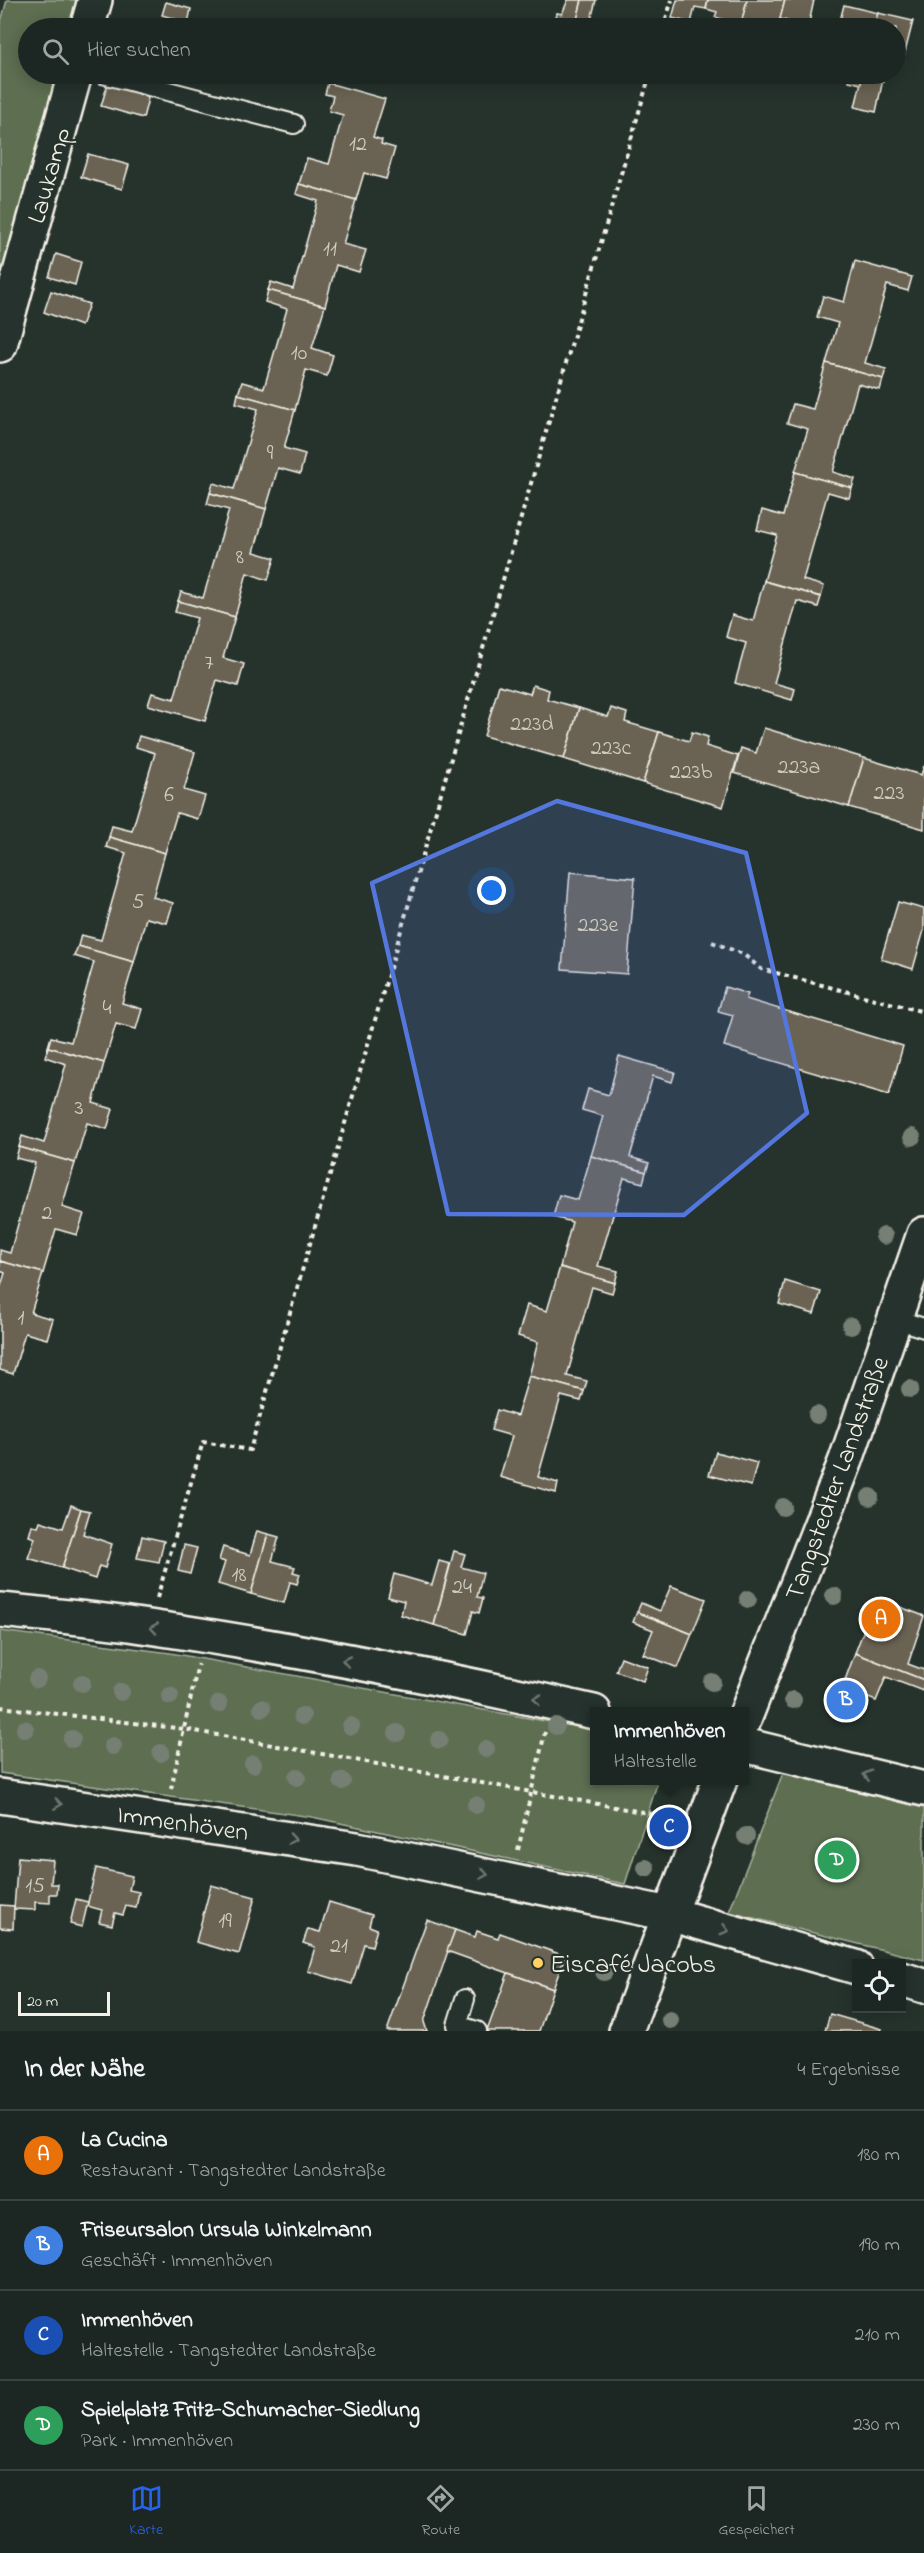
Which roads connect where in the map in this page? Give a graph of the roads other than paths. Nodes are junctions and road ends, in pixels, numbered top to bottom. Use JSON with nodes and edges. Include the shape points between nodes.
{"nodes":[{"id":1,"x":95,"y":0,"type":"edge"},
{"id":2,"x":90,"y":18,"type":"edge"},
{"id":3,"x":72,"y":84,"type":"edge"},
{"id":4,"x":141,"y":84,"type":"edge"},
{"id":5,"x":294,"y":124,"type":"dead end"},
{"id":6,"x":0,"y":345,"type":"edge"},
{"id":7,"x":924,"y":1234,"type":"edge"},
{"id":8,"x":909,"y":1324,"type":"edge"},
{"id":9,"x":0,"y":1610,"type":"edge"},
{"id":10,"x":749,"y":1707,"type":"edge"},
{"id":11,"x":590,"y":1711,"type":"edge"},
{"id":12,"x":749,"y":1746,"type":"edge"},
{"id":13,"x":718,"y":1785,"type":"edge"},
{"id":14,"x":924,"y":1789,"type":"edge"},
{"id":15,"x":0,"y":1796,"type":"edge"},
{"id":16,"x":669,"y":1914,"type":"junction"},
{"id":17,"x":852,"y":1965,"type":"edge"},
{"id":18,"x":906,"y":1980,"type":"edge"},
{"id":19,"x":924,"y":1986,"type":"edge"},
{"id":20,"x":465,"y":1999,"type":"dead end"},
{"id":21,"x":477,"y":2031,"type":"edge"},
{"id":22,"x":626,"y":2031,"type":"edge"}],
"edges":[{"from":1,"to":2,"type":"street"},
{"from":3,"to":6,"type":"street","name":"Laukamp"},
{"from":4,"to":5,"type":"lane"},
{"from":7,"to":8,"type":"street","name":"Tangstedter Landstraße"},
{"from":8,"to":10,"type":"street","name":"Tangstedter Landstraße","via":[[846,1460]]},
{"from":11,"to":9,"type":"street","one_way":true,"via":[[314,1655],[149,1627]]},
{"from":14,"to":12,"type":"street","one_way":true},
{"from":13,"to":16,"type":"street"},
{"from":15,"to":16,"type":"street","name":"Immenhöven","one_way":true,"via":[[357,1849]]},
{"from":16,"to":17,"type":"street","name":"Immenhöven","one_way":true},
{"from":16,"to":22,"type":"street"},
{"from":18,"to":19,"type":"street"},
{"from":20,"to":21,"type":"lane","via":[[457,2025]]}]}
